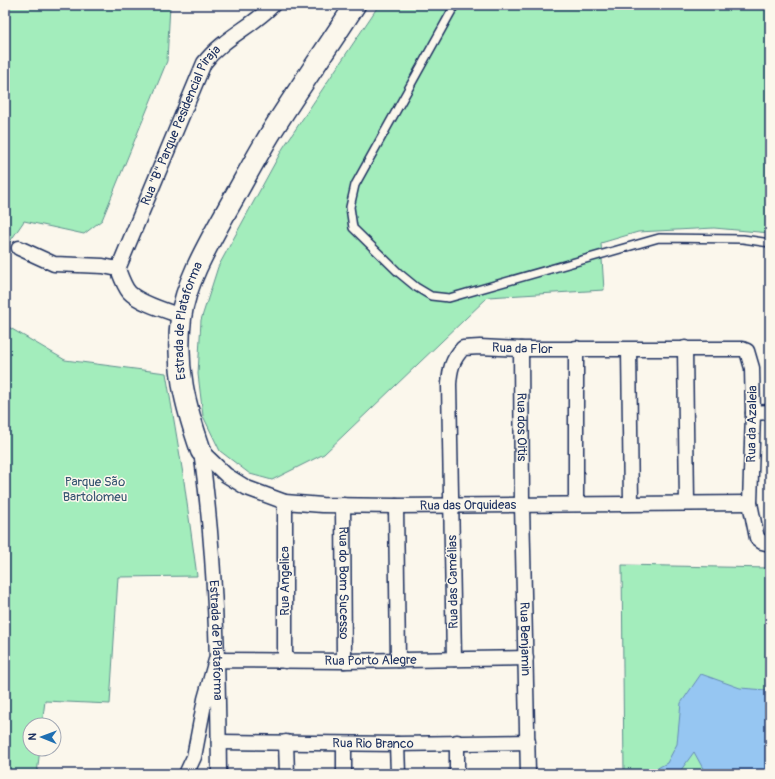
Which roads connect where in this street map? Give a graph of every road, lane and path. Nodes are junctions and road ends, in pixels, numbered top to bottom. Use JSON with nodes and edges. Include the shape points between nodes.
{"nodes":[{"id":1,"x":273,"y":5,"type":"edge"},
{"id":2,"x":355,"y":5,"type":"edge"},
{"id":3,"x":455,"y":5,"type":"edge"},
{"id":4,"x":770,"y":243,"type":"edge"},
{"id":5,"x":19,"y":248,"type":"dead end"},
{"id":6,"x":118,"y":269,"type":"junction"},
{"id":7,"x":181,"y":316,"type":"junction"},
{"id":8,"x":576,"y":348,"type":"junction"},
{"id":9,"x":685,"y":348,"type":"junction"},
{"id":10,"x":742,"y":349,"type":"joint"},
{"id":11,"x":521,"y":350,"type":"junction"},
{"id":12,"x":629,"y":350,"type":"junction"},
{"id":13,"x":770,"y":412,"type":"edge"},
{"id":14,"x":753,"y":413,"type":"junction"},
{"id":15,"x":201,"y":451,"type":"junction"},
{"id":16,"x":284,"y":502,"type":"junction"},
{"id":17,"x":576,"y":503,"type":"junction"},
{"id":18,"x":631,"y":503,"type":"junction"},
{"id":19,"x":688,"y":503,"type":"junction"},
{"id":20,"x":750,"y":503,"type":"junction"},
{"id":21,"x":451,"y":504,"type":"junction"},
{"id":22,"x":342,"y":505,"type":"junction"},
{"id":23,"x":522,"y":505,"type":"junction"},
{"id":24,"x":396,"y":506,"type":"junction"},
{"id":25,"x":770,"y":544,"type":"edge"},
{"id":26,"x":526,"y":658,"type":"junction"},
{"id":27,"x":454,"y":659,"type":"junction"},
{"id":28,"x":216,"y":660,"type":"junction"},
{"id":29,"x":398,"y":660,"type":"junction"},
{"id":30,"x":285,"y":661,"type":"junction"},
{"id":31,"x":344,"y":661,"type":"junction"},
{"id":32,"x":218,"y":742,"type":"junction"},
{"id":33,"x":286,"y":742,"type":"junction"},
{"id":34,"x":457,"y":742,"type":"junction"},
{"id":35,"x":528,"y":742,"type":"junction"},
{"id":36,"x":344,"y":744,"type":"junction"},
{"id":37,"x":397,"y":744,"type":"junction"},
{"id":38,"x":186,"y":774,"type":"edge"},
{"id":39,"x":219,"y":774,"type":"edge"},
{"id":40,"x":287,"y":774,"type":"edge"},
{"id":41,"x":344,"y":774,"type":"edge"},
{"id":42,"x":398,"y":774,"type":"edge"},
{"id":43,"x":457,"y":774,"type":"edge"},
{"id":44,"x":528,"y":774,"type":"edge"}],
"edges":[{"from":1,"to":6,"type":"street","name":"Rua \"B\" Parque Pesidencial Piraja","via":[[265,14],[214,50],[204,63]]},
{"from":2,"to":7,"type":"main road","name":"Estrada de Plataforma","via":[[271,132],[199,264]]},
{"from":3,"to":4,"type":"lane","via":[[355,185],[350,207],[353,228],[416,287],[431,296],[449,298],[659,238],[743,239]]},
{"from":5,"to":6,"type":"street","via":[[54,264]]},
{"from":6,"to":7,"type":"street","via":[[130,293]]},
{"from":7,"to":15,"type":"main road","name":"Estrada de Plataforma","via":[[180,380]]},
{"from":8,"to":11,"type":"street","name":"Rua da Flor"},
{"from":8,"to":12,"type":"street","name":"Rua da Flor"},
{"from":8,"to":17,"type":"street"},
{"from":9,"to":10,"type":"street","name":"Rua da Flor"},
{"from":9,"to":12,"type":"street","name":"Rua da Flor"},
{"from":9,"to":19,"type":"street"},
{"from":10,"to":14,"type":"street","name":"Rua da Azaleia","via":[[747,352],[752,368]]},
{"from":11,"to":21,"type":"street","name":"Rua da Flor","via":[[463,348],[450,367]]},
{"from":11,"to":23,"type":"street","name":"Rua dos Oitis"},
{"from":12,"to":18,"type":"street"},
{"from":13,"to":14,"type":"street"},
{"from":14,"to":20,"type":"street","name":"Rua da Azaleia"},
{"from":15,"to":16,"type":"street","name":"Rua das Orquideas","via":[[226,475],[246,488]]},
{"from":15,"to":28,"type":"street","name":"Estrada de Plataforma","via":[[208,504]]},
{"from":16,"to":22,"type":"street","name":"Rua das Orquideas"},
{"from":16,"to":30,"type":"street","name":"Rua Angelica"},
{"from":17,"to":18,"type":"street","name":"Rua das Orquideas"},
{"from":17,"to":23,"type":"street","name":"Rua das Orquideas"},
{"from":18,"to":19,"type":"street","name":"Rua das Orquideas"},
{"from":19,"to":20,"type":"street","name":"Rua das Orquideas"},
{"from":20,"to":25,"type":"street","name":"Rua da Azaleia","via":[[757,538]]},
{"from":21,"to":23,"type":"street","name":"Rua das Orquideas"},
{"from":21,"to":24,"type":"street","name":"Rua das Orquideas"},
{"from":21,"to":27,"type":"street","name":"Rua das Camélias"},
{"from":22,"to":24,"type":"street","name":"Rua das Orquideas"},
{"from":22,"to":31,"type":"street","name":"Rua do Bom Sucesso"},
{"from":23,"to":26,"type":"street","name":"Rua Benjamin"},
{"from":24,"to":29,"type":"street"},
{"from":26,"to":27,"type":"street","name":"Rua Porto Alegre"},
{"from":26,"to":35,"type":"street","name":"Rua Benjamin"},
{"from":27,"to":29,"type":"street","name":"Rua Porto Alegre"},
{"from":28,"to":30,"type":"street","name":"Rua Porto Alegre"},
{"from":28,"to":32,"type":"street","name":"Estrada de Plataforma"},
{"from":28,"to":38,"type":"street","via":[[205,699],[194,757]]},
{"from":29,"to":31,"type":"street","name":"Rua Porto Alegre"},
{"from":30,"to":31,"type":"street","name":"Rua Porto Alegre"},
{"from":32,"to":33,"type":"street","name":"Rua Rio Branco"},
{"from":32,"to":39,"type":"street","name":"Estrada de Plataforma"},
{"from":33,"to":36,"type":"street","name":"Rua Rio Branco"},
{"from":33,"to":40,"type":"street"},
{"from":34,"to":35,"type":"street","name":"Rua Rio Branco"},
{"from":34,"to":37,"type":"street","name":"Rua Rio Branco"},
{"from":34,"to":43,"type":"street"},
{"from":35,"to":44,"type":"street","name":"Rua Benjamin"},
{"from":36,"to":37,"type":"street","name":"Rua Rio Branco"},
{"from":36,"to":41,"type":"street"},
{"from":37,"to":42,"type":"street"}]}
